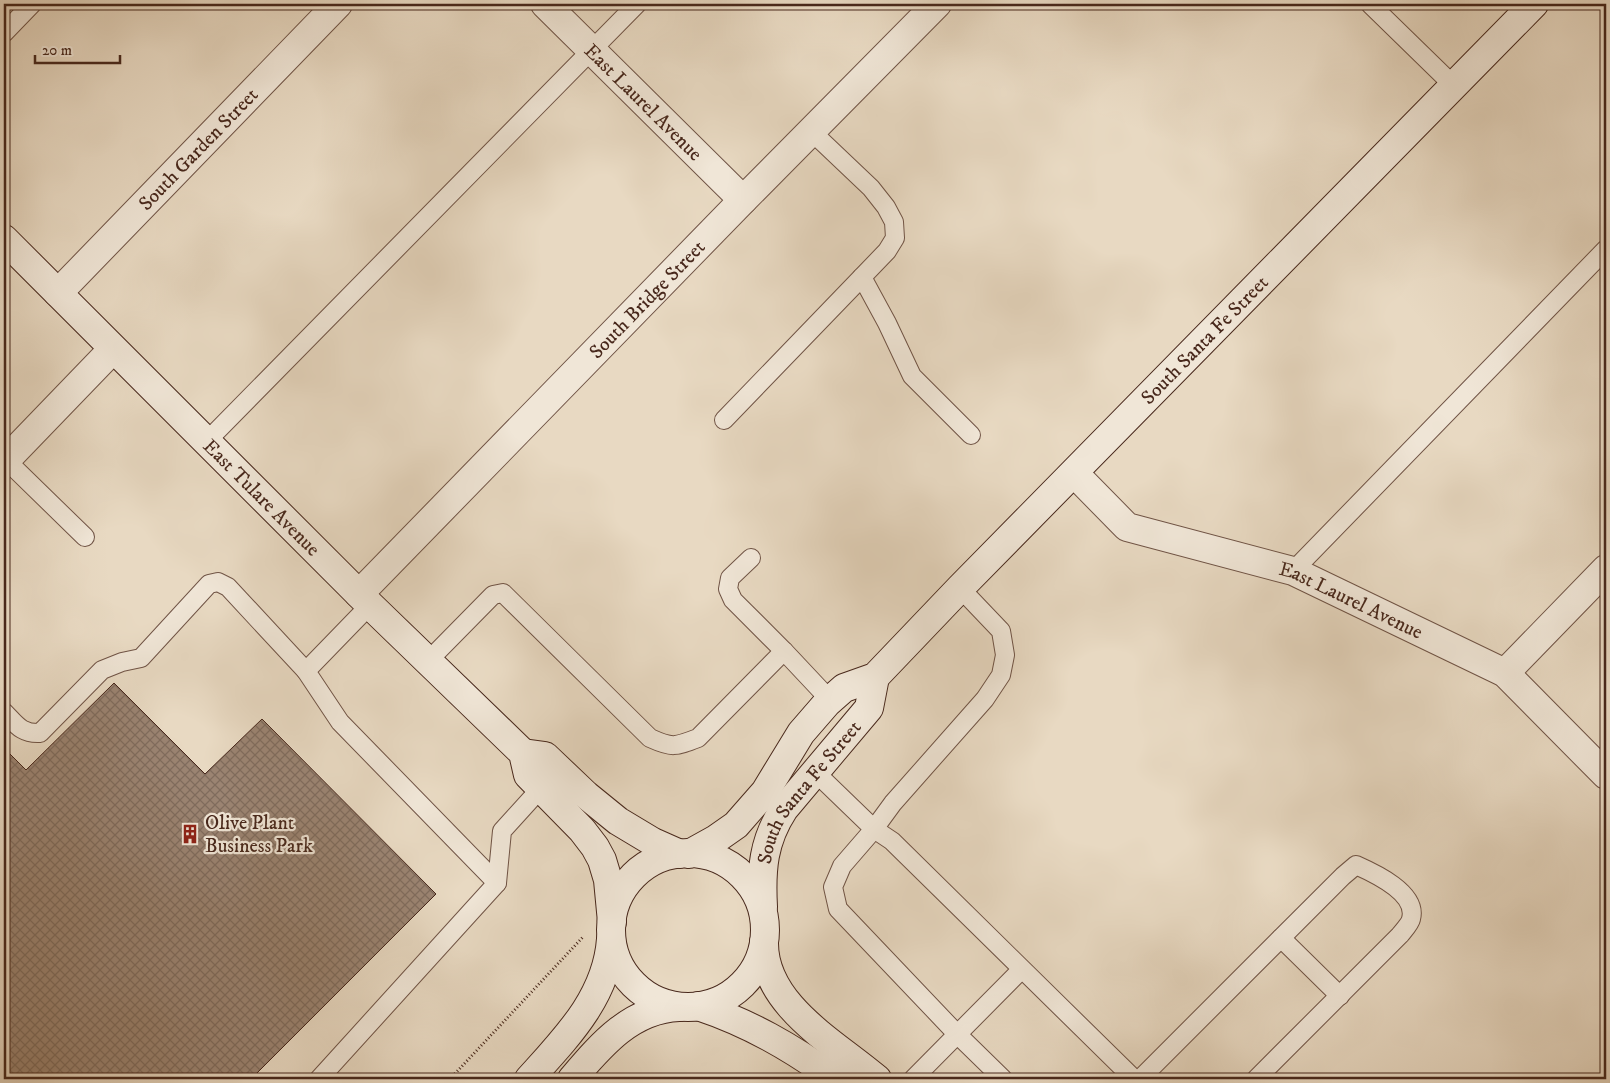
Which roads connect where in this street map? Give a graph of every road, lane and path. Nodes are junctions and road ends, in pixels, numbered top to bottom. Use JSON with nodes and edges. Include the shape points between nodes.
{"nodes":[{"id":1,"x":32,"y":4,"type":"edge"},
{"id":2,"x":338,"y":4,"type":"edge"},
{"id":3,"x":545,"y":4,"type":"edge"},
{"id":4,"x":637,"y":4,"type":"edge"},
{"id":5,"x":937,"y":4,"type":"edge"},
{"id":6,"x":1370,"y":4,"type":"edge"},
{"id":7,"x":1534,"y":4,"type":"edge"},
{"id":8,"x":4,"y":32,"type":"edge"},
{"id":9,"x":591,"y":51,"type":"junction"},
{"id":10,"x":1453,"y":85,"type":"junction"},
{"id":11,"x":811,"y":131,"type":"junction"},
{"id":12,"x":743,"y":200,"type":"junction"},
{"id":13,"x":4,"y":239,"type":"edge"},
{"id":14,"x":1606,"y":249,"type":"edge"},
{"id":15,"x":862,"y":277,"type":"junction"},
{"id":16,"x":58,"y":293,"type":"junction"},
{"id":17,"x":113,"y":349,"type":"junction"},
{"id":18,"x":724,"y":420,"type":"dead end"},
{"id":19,"x":971,"y":435,"type":"dead end"},
{"id":20,"x":207,"y":441,"type":"junction"},
{"id":21,"x":5,"y":461,"type":"edge"},
{"id":22,"x":1074,"y":473,"type":"junction"},
{"id":23,"x":86,"y":537,"type":"dead end"},
{"id":24,"x":750,"y":558,"type":"dead end"},
{"id":25,"x":1606,"y":569,"type":"edge"},
{"id":26,"x":1293,"y":571,"type":"junction"},
{"id":27,"x":960,"y":588,"type":"junction"},
{"id":28,"x":365,"y":600,"type":"junction"},
{"id":29,"x":784,"y":651,"type":"junction"},
{"id":30,"x":428,"y":661,"type":"junction"},
{"id":31,"x":306,"y":671,"type":"junction"},
{"id":32,"x":1505,"y":673,"type":"junction"},
{"id":33,"x":875,"y":677,"type":"junction"},
{"id":34,"x":830,"y":700,"type":"junction"},
{"id":35,"x":4,"y":712,"type":"edge"},
{"id":36,"x":523,"y":753,"type":"junction"},
{"id":37,"x":815,"y":772,"type":"junction"},
{"id":38,"x":1606,"y":775,"type":"edge"},
{"id":39,"x":541,"y":788,"type":"junction"},
{"id":40,"x":874,"y":829,"type":"junction"},
{"id":41,"x":684,"y":854,"type":"junction"},
{"id":42,"x":497,"y":882,"type":"junction"},
{"id":43,"x":611,"y":928,"type":"junction"},
{"id":44,"x":764,"y":928,"type":"junction"},
{"id":45,"x":584,"y":936,"type":"dead end"},
{"id":46,"x":1281,"y":938,"type":"junction"},
{"id":47,"x":1021,"y":970,"type":"junction"},
{"id":48,"x":1340,"y":996,"type":"junction"},
{"id":49,"x":693,"y":1007,"type":"junction"},
{"id":50,"x":956,"y":1034,"type":"junction"},
{"id":51,"x":318,"y":1079,"type":"edge"},
{"id":52,"x":450,"y":1079,"type":"edge"},
{"id":53,"x":529,"y":1079,"type":"edge"},
{"id":54,"x":572,"y":1079,"type":"edge"},
{"id":55,"x":834,"y":1079,"type":"edge"},
{"id":56,"x":877,"y":1079,"type":"edge"},
{"id":57,"x":913,"y":1079,"type":"edge"},
{"id":58,"x":1003,"y":1079,"type":"edge"},
{"id":59,"x":1134,"y":1079,"type":"edge"},
{"id":60,"x":1140,"y":1079,"type":"edge"},
{"id":61,"x":1256,"y":1079,"type":"edge"}],
"edges":[{"from":1,"to":8,"type":"lane"},
{"from":2,"to":16,"type":"street","name":"South Garden Street"},
{"from":3,"to":9,"type":"street","name":"East Laurel Avenue"},
{"from":4,"to":9,"type":"lane"},
{"from":5,"to":11,"type":"street","name":"South Bridge Street"},
{"from":6,"to":10,"type":"lane"},
{"from":7,"to":10,"type":"street","name":"South Santa Fe Street"},
{"from":9,"to":12,"type":"street","name":"East Laurel Avenue"},
{"from":9,"to":20,"type":"lane"},
{"from":10,"to":22,"type":"street","name":"South Santa Fe Street"},
{"from":11,"to":12,"type":"street","name":"South Bridge Street"},
{"from":11,"to":15,"type":"lane","via":[[870,188],[894,222],[895,238]]},
{"from":12,"to":28,"type":"street","name":"South Bridge Street"},
{"from":13,"to":16,"type":"street","name":"East Tulare Avenue"},
{"from":14,"to":26,"type":"lane"},
{"from":15,"to":18,"type":"lane"},
{"from":15,"to":19,"type":"lane","via":[[912,376]]},
{"from":16,"to":17,"type":"street","name":"East Tulare Avenue"},
{"from":17,"to":20,"type":"street","name":"East Tulare Avenue"},
{"from":17,"to":21,"type":"street"},
{"from":20,"to":28,"type":"street","name":"East Tulare Avenue"},
{"from":21,"to":23,"type":"lane"},
{"from":22,"to":26,"type":"street","name":"East Laurel Avenue","via":[[1127,527]]},
{"from":22,"to":27,"type":"street","name":"South Santa Fe Street"},
{"from":24,"to":29,"type":"lane","via":[[730,578],[728,589],[733,600]]},
{"from":25,"to":32,"type":"street"},
{"from":26,"to":32,"type":"street","name":"East Laurel Avenue"},
{"from":27,"to":33,"type":"street","name":"South Santa Fe Street"},
{"from":27,"to":40,"type":"lane","via":[[1002,630],[1005,655],[1001,675],[985,699]]},
{"from":28,"to":30,"type":"street","name":"East Tulare Avenue"},
{"from":28,"to":31,"type":"lane"},
{"from":29,"to":30,"type":"lane","via":[[698,738],[668,746],[650,738],[503,593],[493,595]]},
{"from":29,"to":34,"type":"lane"},
{"from":30,"to":36,"type":"street","name":"East Tulare Avenue"},
{"from":31,"to":35,"type":"lane","via":[[228,587],[218,582],[209,584],[142,658],[102,670],[40,733],[21,729]]},
{"from":31,"to":42,"type":"lane","via":[[340,722]]},
{"from":32,"to":38,"type":"street","name":"East Laurel Avenue"},
{"from":33,"to":34,"type":"street","name":"South Santa Fe Street","via":[[844,688]]},
{"from":33,"to":37,"type":"street","name":"South Santa Fe Street","via":[[869,708]]},
{"from":34,"to":41,"type":"street","name":"South Santa Fe Street","via":[[802,733],[765,792],[744,816],[728,832],[698,850]]},
{"from":36,"to":39,"type":"street","via":[[528,776]]},
{"from":36,"to":41,"type":"street","via":[[545,756],[614,818],[640,835]]},
{"from":37,"to":40,"type":"lane"},
{"from":37,"to":44,"type":"street","name":"South Santa Fe Street","via":[[784,809],[770,834],[763,871]]},
{"from":39,"to":42,"type":"lane","via":[[502,831]]},
{"from":39,"to":43,"type":"street","via":[[595,847],[607,873]]},
{"from":40,"to":47,"type":"lane","via":[[892,841]]},
{"from":40,"to":50,"type":"lane","via":[[842,866],[833,886],[838,909]]},
{"from":41,"to":43,"type":"street","via":[[652,862],[630,880],[616,904]]},
{"from":41,"to":44,"type":"street","via":[[717,859],[741,874],[761,906]]},
{"from":42,"to":51,"type":"lane"},
{"from":43,"to":49,"type":"street","via":[[616,957],[635,986],[664,1003]]},
{"from":43,"to":53,"type":"street","via":[[604,973],[594,997],[575,1025]]},
{"from":44,"to":49,"type":"street","via":[[759,960],[742,985],[726,997]]},
{"from":44,"to":56,"type":"street","via":[[768,968],[780,993],[810,1026]]},
{"from":45,"to":52,"type":"path"},
{"from":46,"to":48,"type":"lane"},
{"from":46,"to":48,"type":"lane","via":[[1356,866],[1377,874],[1400,891],[1410,904],[1411,919],[1400,935]]},
{"from":46,"to":60,"type":"lane"},
{"from":47,"to":50,"type":"lane"},
{"from":47,"to":59,"type":"lane"},
{"from":48,"to":61,"type":"lane"},
{"from":49,"to":54,"type":"street","via":[[656,1010],[631,1022],[603,1044]]},
{"from":49,"to":55,"type":"street","via":[[735,1020],[768,1035]]},
{"from":50,"to":57,"type":"lane"},
{"from":50,"to":58,"type":"lane"}]}
